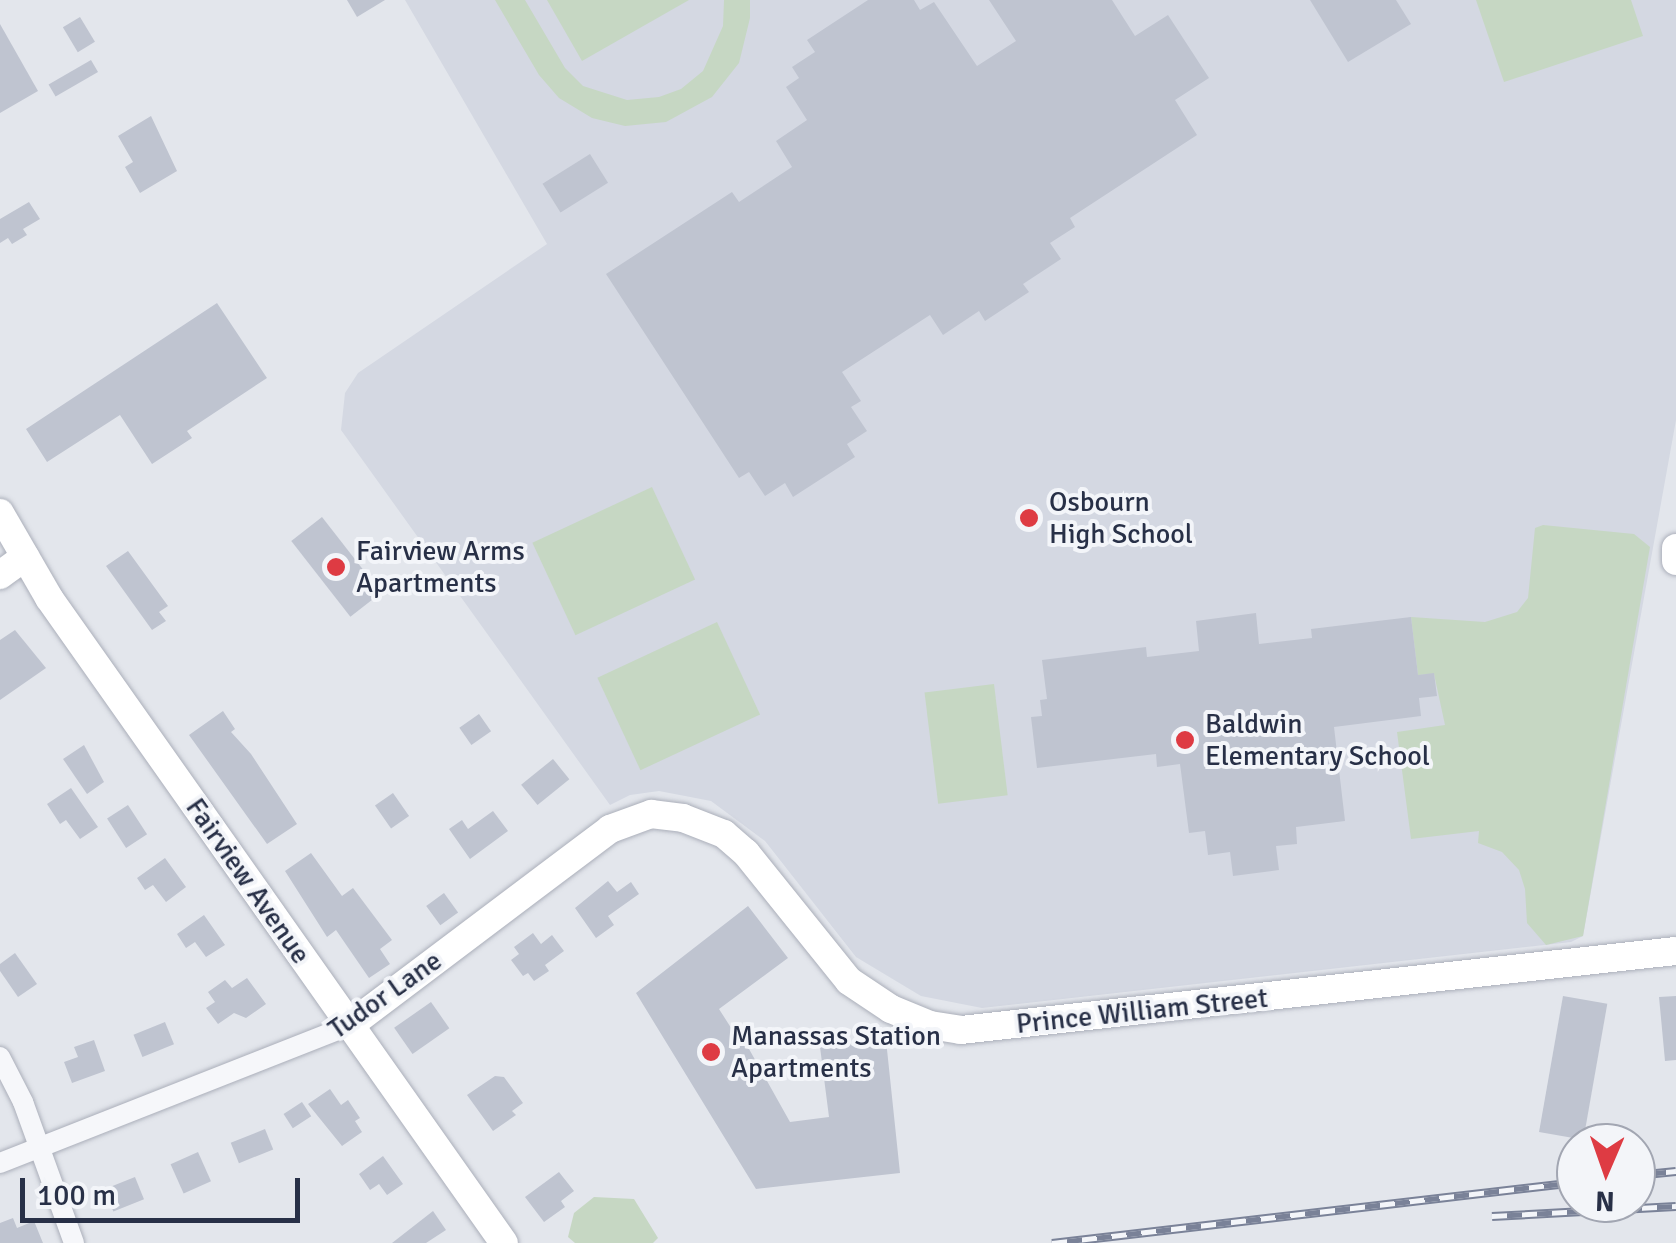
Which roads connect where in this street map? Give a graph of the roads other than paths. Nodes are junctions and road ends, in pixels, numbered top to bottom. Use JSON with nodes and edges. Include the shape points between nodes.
{"nodes":[{"id":1,"x":0,"y":513,"type":"edge"},
{"id":2,"x":1676,"y":548,"type":"edge"},
{"id":3,"x":25,"y":557,"type":"junction"},
{"id":4,"x":1676,"y":561,"type":"edge"},
{"id":5,"x":0,"y":575,"type":"edge"},
{"id":6,"x":688,"y":820,"type":"joint"},
{"id":7,"x":1676,"y":951,"type":"edge"},
{"id":8,"x":350,"y":1025,"type":"junction"},
{"id":9,"x":0,"y":1057,"type":"edge"},
{"id":10,"x":40,"y":1148,"type":"junction"},
{"id":11,"x":0,"y":1163,"type":"edge"},
{"id":12,"x":74,"y":1243,"type":"edge"},
{"id":13,"x":504,"y":1243,"type":"edge"}],
"edges":[{"from":1,"to":3,"type":"street","name":"Fairview Avenue"},
{"from":2,"to":4,"type":"street"},
{"from":3,"to":5,"type":"street"},
{"from":3,"to":8,"type":"street","name":"Fairview Avenue"},
{"from":6,"to":7,"type":"street","name":"Prince William Street","via":[[736,842],[858,988],[930,1025],[961,1030]]},
{"from":6,"to":8,"type":"street","name":"Tudor Lane","via":[[651,814],[623,820]]},
{"from":8,"to":10,"type":"street","name":"Tudor Lane"},
{"from":8,"to":13,"type":"street","name":"Fairview Avenue"},
{"from":9,"to":10,"type":"street"},
{"from":10,"to":11,"type":"street","name":"Tudor Lane"},
{"from":10,"to":12,"type":"street"}]}
